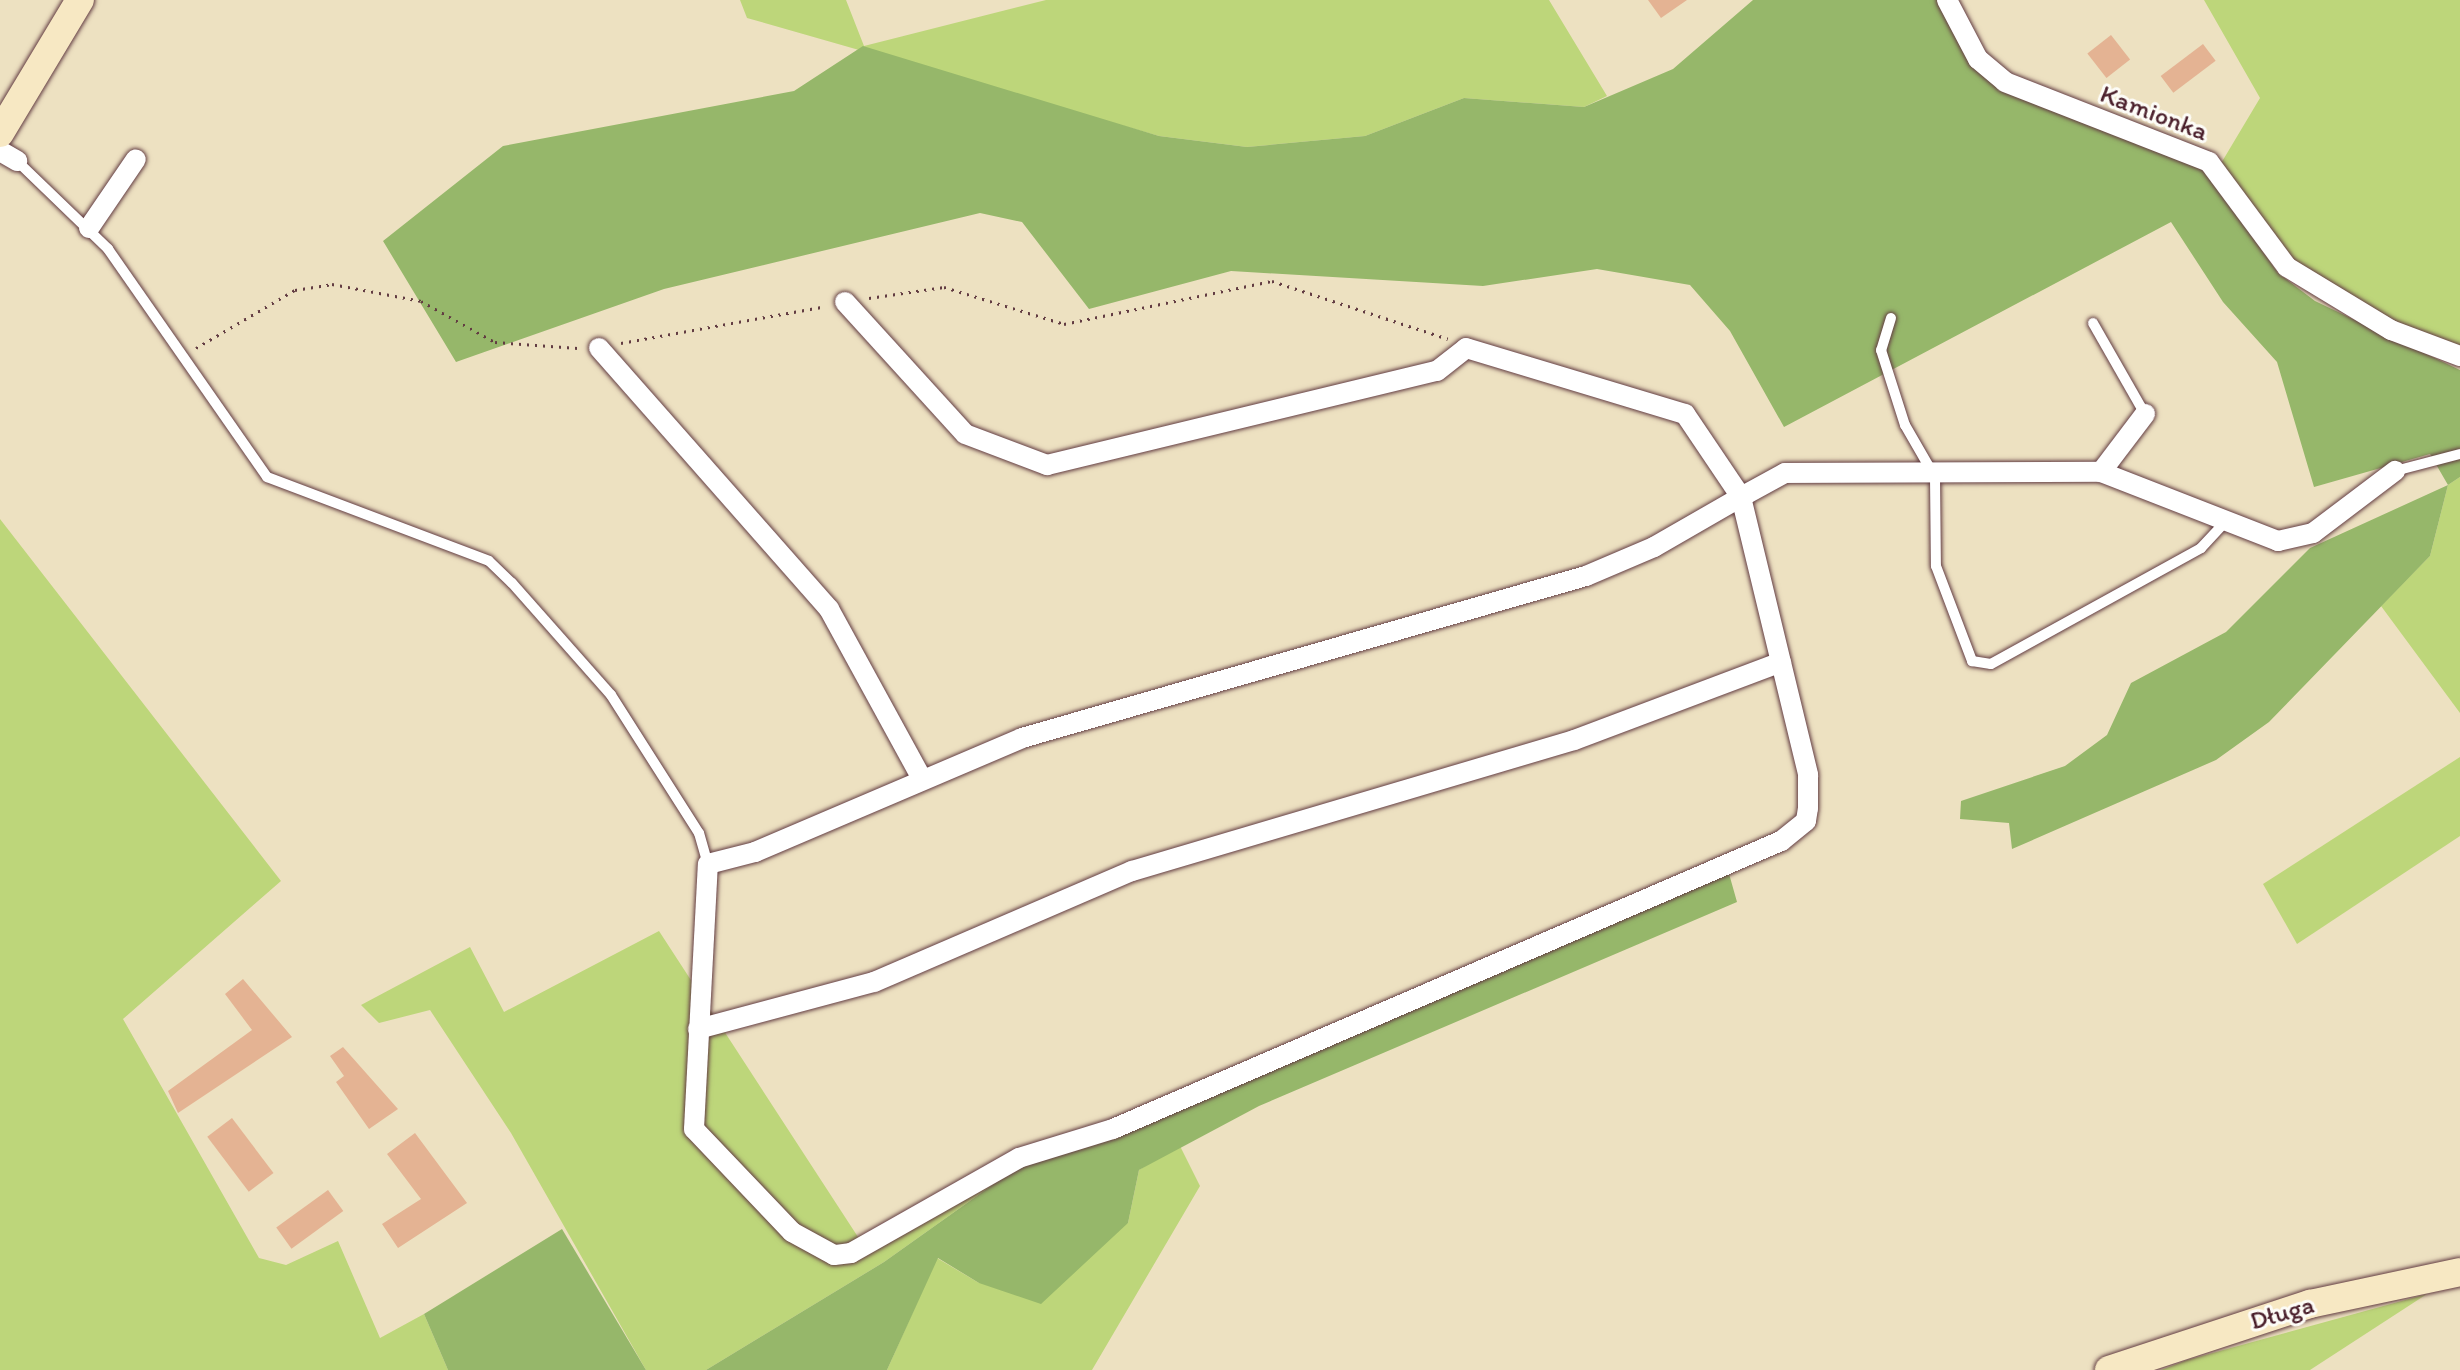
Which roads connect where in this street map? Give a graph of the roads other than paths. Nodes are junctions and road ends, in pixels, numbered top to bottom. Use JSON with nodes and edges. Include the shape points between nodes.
{"nodes":[{"id":1,"x":80,"y":0,"type":"edge"},
{"id":2,"x":1947,"y":0,"type":"edge"},
{"id":3,"x":0,"y":133,"type":"edge"},
{"id":4,"x":8,"y":156,"type":"edge"},
{"id":5,"x":136,"y":159,"type":"dead end"},
{"id":6,"x":89,"y":228,"type":"junction"},
{"id":7,"x":845,"y":302,"type":"road end"},
{"id":8,"x":1891,"y":318,"type":"dead end"},
{"id":9,"x":2093,"y":323,"type":"dead end"},
{"id":10,"x":599,"y":348,"type":"road end"},
{"id":11,"x":2460,"y":356,"type":"edge"},
{"id":12,"x":2145,"y":414,"type":"joint"},
{"id":13,"x":2460,"y":454,"type":"edge"},
{"id":14,"x":2395,"y":471,"type":"joint"},
{"id":15,"x":2101,"y":472,"type":"junction"},
{"id":16,"x":1935,"y":477,"type":"junction"},
{"id":17,"x":1741,"y":497,"type":"junction"},
{"id":18,"x":2225,"y":522,"type":"junction"},
{"id":19,"x":1781,"y":662,"type":"junction"},
{"id":20,"x":922,"y":779,"type":"junction"},
{"id":21,"x":708,"y":864,"type":"junction"},
{"id":22,"x":698,"y":1029,"type":"junction"},
{"id":23,"x":2460,"y":1272,"type":"edge"},
{"id":24,"x":2109,"y":1370,"type":"edge"}],
"edges":[{"from":1,"to":3,"type":"street"},
{"from":2,"to":11,"type":"street","name":"Kamionka","via":[[1972,50],[2005,82],[2209,162],[2287,267],[2391,330]]},
{"from":4,"to":6,"type":"lane"},
{"from":5,"to":6,"type":"street"},
{"from":6,"to":21,"type":"lane","via":[[267,477],[489,561],[512,583],[611,695],[699,833]]},
{"from":7,"to":17,"type":"street","via":[[965,434],[1047,465],[1437,371],[1466,348],[1685,414]]},
{"from":8,"to":16,"type":"lane","via":[[1881,350],[1905,425]]},
{"from":9,"to":12,"type":"lane"},
{"from":10,"to":20,"type":"street","via":[[829,609]]},
{"from":12,"to":15,"type":"street"},
{"from":13,"to":14,"type":"lane"},
{"from":14,"to":18,"type":"street","via":[[2313,533],[2278,541]]},
{"from":15,"to":16,"type":"street"},
{"from":15,"to":18,"type":"street"},
{"from":16,"to":17,"type":"street","via":[[1785,473]]},
{"from":16,"to":18,"type":"lane","via":[[1936,566],[1972,661],[1991,664],[2201,548]]},
{"from":17,"to":19,"type":"street"},
{"from":17,"to":20,"type":"street","via":[[1586,576],[1022,738]]},
{"from":19,"to":22,"type":"street","via":[[1574,740],[1132,871],[874,982]]},
{"from":19,"to":22,"type":"street","via":[[1808,808],[1806,821],[1781,841],[1113,1129],[1019,1158],[851,1253],[814,1249],[792,1232],[694,1129]]},
{"from":20,"to":21,"type":"street","via":[[755,852]]},
{"from":21,"to":22,"type":"street"},
{"from":23,"to":24,"type":"street","name":"Długa","via":[[2310,1304]]}]}
